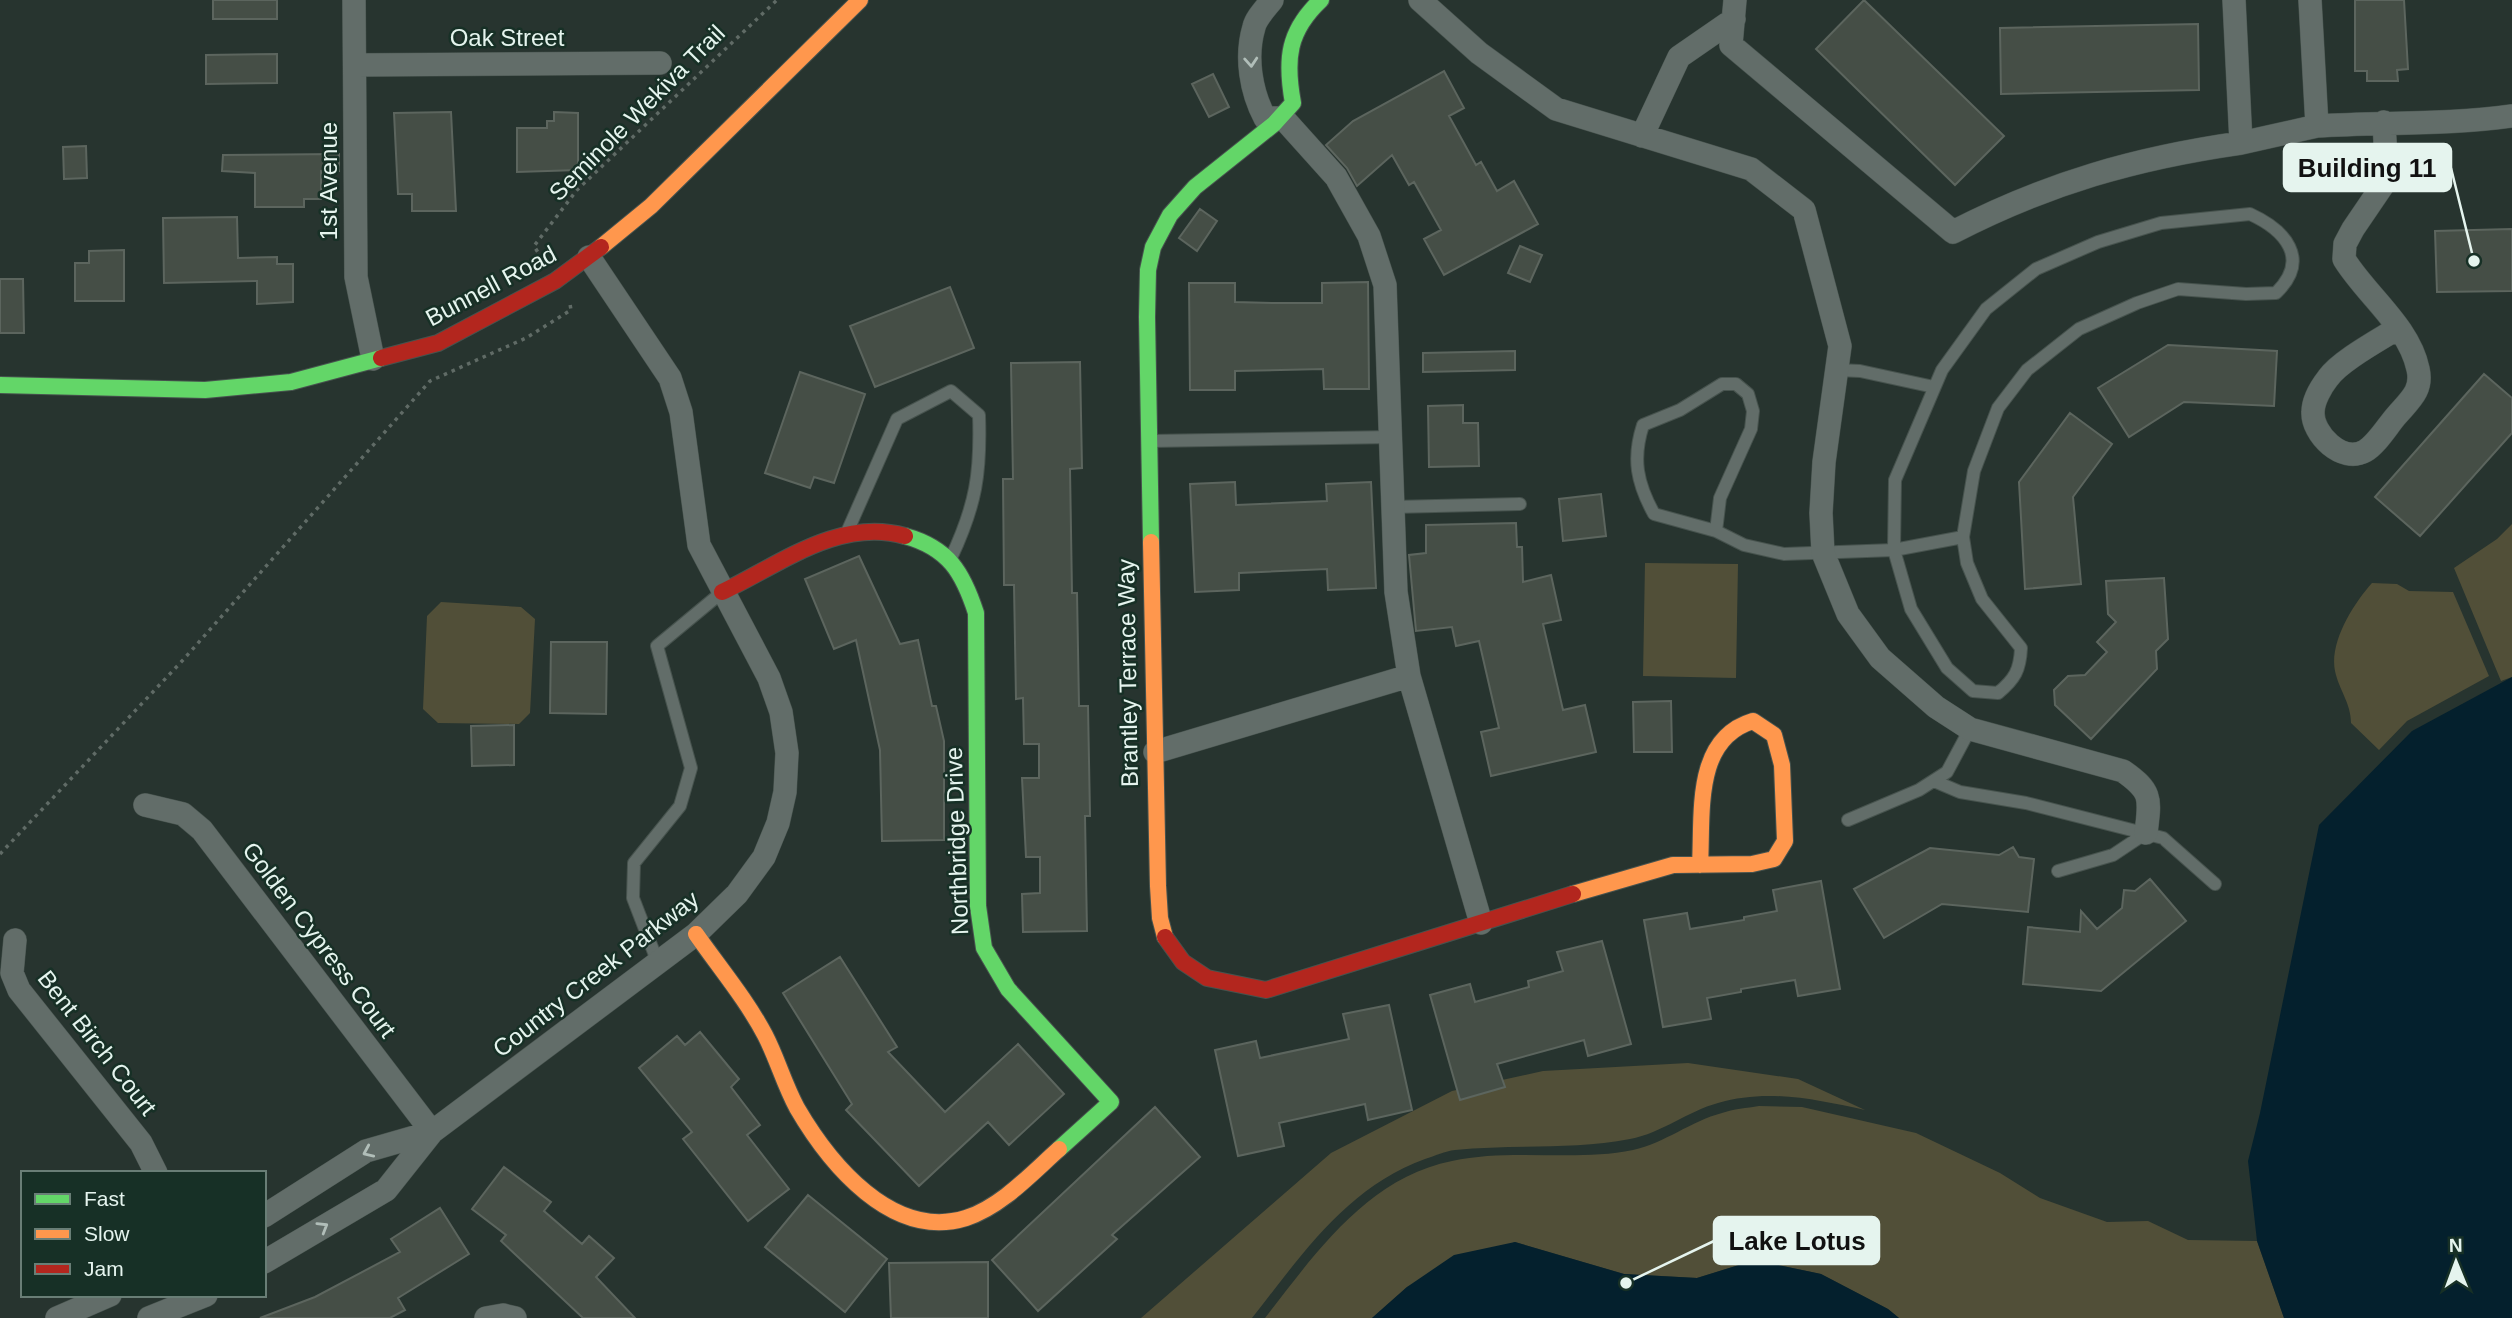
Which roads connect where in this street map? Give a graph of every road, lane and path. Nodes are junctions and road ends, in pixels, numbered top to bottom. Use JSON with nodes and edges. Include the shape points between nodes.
{"nodes":[{"id":1,"x":354,"y":0,"type":"edge"},
{"id":2,"x":777,"y":0,"type":"edge"},
{"id":3,"x":860,"y":0,"type":"edge"},
{"id":4,"x":1272,"y":0,"type":"edge"},
{"id":5,"x":1321,"y":0,"type":"edge"},
{"id":6,"x":1420,"y":0,"type":"edge"},
{"id":7,"x":2234,"y":0,"type":"edge"},
{"id":8,"x":2310,"y":0,"type":"edge"},
{"id":9,"x":1735,"y":9,"type":"edge"},
{"id":10,"x":660,"y":63,"type":"dead end"},
{"id":11,"x":355,"y":65,"type":"junction"},
{"id":12,"x":2512,"y":116,"type":"edge"},
{"id":13,"x":1283,"y":118,"type":"junction"},
{"id":14,"x":2385,"y":122,"type":"junction"},
{"id":15,"x":2317,"y":126,"type":"junction"},
{"id":16,"x":1642,"y":136,"type":"junction"},
{"id":17,"x":2241,"y":143,"type":"junction"},
{"id":18,"x":541,"y":256,"type":"dead end"},
{"id":19,"x":589,"y":257,"type":"junction"},
{"id":20,"x":570,"y":300,"type":"dead end"},
{"id":21,"x":2398,"y":328,"type":"junction"},
{"id":22,"x":373,"y":359,"type":"junction"},
{"id":23,"x":1837,"y":370,"type":"junction"},
{"id":24,"x":0,"y":385,"type":"edge"},
{"id":25,"x":1934,"y":387,"type":"junction"},
{"id":26,"x":1392,"y":437,"type":"junction"},
{"id":27,"x":1150,"y":441,"type":"junction"},
{"id":28,"x":1520,"y":504,"type":"dead end"},
{"id":29,"x":1393,"y":507,"type":"junction"},
{"id":30,"x":1716,"y":531,"type":"junction"},
{"id":31,"x":846,"y":533,"type":"junction"},
{"id":32,"x":1963,"y":537,"type":"junction"},
{"id":33,"x":1894,"y":550,"type":"junction"},
{"id":34,"x":1823,"y":553,"type":"junction"},
{"id":35,"x":951,"y":559,"type":"junction"},
{"id":36,"x":722,"y":592,"type":"junction"},
{"id":37,"x":1409,"y":676,"type":"junction"},
{"id":38,"x":1970,"y":729,"type":"junction"},
{"id":39,"x":1155,"y":752,"type":"junction"},
{"id":40,"x":1934,"y":780,"type":"junction"},
{"id":41,"x":145,"y":805,"type":"dead end"},
{"id":42,"x":1848,"y":820,"type":"dead end"},
{"id":43,"x":2146,"y":833,"type":"junction"},
{"id":44,"x":0,"y":854,"type":"edge"},
{"id":45,"x":1700,"y":865,"type":"junction"},
{"id":46,"x":2058,"y":871,"type":"dead end"},
{"id":47,"x":2215,"y":884,"type":"dead end"},
{"id":48,"x":1481,"y":923,"type":"junction"},
{"id":49,"x":696,"y":934,"type":"junction"},
{"id":50,"x":15,"y":940,"type":"dead end"},
{"id":51,"x":658,"y":963,"type":"junction"},
{"id":52,"x":432,"y":1132,"type":"junction"},
{"id":53,"x":155,"y":1171,"type":"edge"},
{"id":54,"x":266,"y":1215,"type":"edge"},
{"id":55,"x":266,"y":1261,"type":"edge"},
{"id":56,"x":105,"y":1297,"type":"edge"},
{"id":57,"x":201,"y":1297,"type":"edge"},
{"id":58,"x":57,"y":1318,"type":"edge"},
{"id":59,"x":149,"y":1318,"type":"edge"},
{"id":60,"x":486,"y":1318,"type":"edge"},
{"id":61,"x":515,"y":1318,"type":"edge"}],
"edges":[{"from":1,"to":11,"type":"street","name":"1st Avenue"},
{"from":2,"to":18,"type":"path","name":"Seminole Wekiva Trail","via":[[577,190],[534,246]]},
{"from":3,"to":19,"type":"street","name":"Bunnell Road","via":[[651,205]]},
{"from":4,"to":13,"type":"street","one_way":true,"via":[[1254,25],[1249,57],[1256,101],[1265,118]]},
{"from":5,"to":13,"type":"street","via":[[1301,21],[1293,49],[1293,103]]},
{"from":6,"to":16,"type":"street","via":[[1479,53],[1556,109]]},
{"from":7,"to":17,"type":"street"},
{"from":8,"to":15,"type":"street"},
{"from":9,"to":16,"type":"street","via":[[1679,57]]},
{"from":9,"to":17,"type":"street","via":[[1731,45],[1953,233],[2029,195],[2084,176],[2126,163]]},
{"from":10,"to":11,"type":"street","name":"Oak Street"},
{"from":11,"to":22,"type":"street","name":"1st Avenue","via":[[356,277]]},
{"from":12,"to":14,"type":"street","via":[[2472,122]]},
{"from":13,"to":26,"type":"street","via":[[1336,177],[1369,236],[1385,285]]},
{"from":13,"to":27,"type":"street","name":"Brantley Terrace Way","via":[[1219,165],[1179,204],[1149,262]]},
{"from":14,"to":15,"type":"street"},
{"from":14,"to":21,"type":"street","via":[[2387,179],[2353,229],[2344,259]]},
{"from":15,"to":17,"type":"street"},
{"from":16,"to":23,"type":"street","via":[[1751,169],[1804,210],[1840,346]]},
{"from":19,"to":22,"type":"street","name":"Bunnell Road","via":[[555,281],[438,343]]},
{"from":19,"to":36,"type":"street","name":"Country Creek Parkway","via":[[670,378],[681,412],[699,545]]},
{"from":20,"to":44,"type":"path","via":[[571,310],[526,338],[430,382],[183,660]]},
{"from":21,"to":21,"type":"street","via":[[2414,353],[2418,391],[2364,451],[2348,453],[2332,447],[2317,428],[2313,412],[2319,393],[2330,375]]},
{"from":22,"to":24,"type":"street","name":"Bunnell Road","via":[[291,382],[205,390]]},
{"from":23,"to":25,"type":"lane"},
{"from":23,"to":34,"type":"street","via":[[1824,462]]},
{"from":25,"to":32,"type":"lane","via":[[1986,309],[2036,269],[2098,242],[2161,223],[2250,214],[2272,224],[2287,238],[2290,279],[2276,293],[2178,289],[2079,329],[2027,370],[1998,408],[1979,459]]},
{"from":25,"to":33,"type":"lane","via":[[1895,480]]},
{"from":26,"to":27,"type":"lane"},
{"from":26,"to":29,"type":"street"},
{"from":27,"to":39,"type":"street","name":"Brantley Terrace Way"},
{"from":28,"to":29,"type":"lane"},
{"from":29,"to":37,"type":"street","via":[[1396,592]]},
{"from":30,"to":30,"type":"lane","via":[[1720,498],[1751,429],[1753,411],[1748,394],[1735,384],[1722,384],[1643,425],[1637,444],[1641,491],[1654,514]]},
{"from":30,"to":34,"type":"lane","via":[[1744,545],[1784,554]]},
{"from":31,"to":35,"type":"street","name":"Northbridge Drive","via":[[914,537]]},
{"from":31,"to":35,"type":"lane","via":[[897,419],[951,391],[979,415],[981,467],[966,526]]},
{"from":31,"to":36,"type":"street","name":"Northbridge Drive"},
{"from":32,"to":33,"type":"lane"},
{"from":32,"to":33,"type":"lane","via":[[1967,563],[1982,599],[2021,648],[2020,668],[1998,693],[1973,691],[1947,668],[1912,609]]},
{"from":33,"to":34,"type":"lane"},
{"from":34,"to":38,"type":"street","via":[[1848,614],[1880,658],[1936,707]]},
{"from":35,"to":49,"type":"street","name":"Northbridge Drive","via":[[965,579],[976,613],[978,906],[984,948],[1008,989],[1111,1102],[996,1202],[965,1219],[936,1222],[900,1214],[861,1191],[823,1147],[796,1106],[764,1034]]},
{"from":36,"to":49,"type":"street","name":"Country Creek Parkway","via":[[769,678],[781,712],[787,753],[785,792],[764,858],[737,894]]},
{"from":36,"to":51,"type":"lane","via":[[657,646],[691,768],[680,806],[634,863],[633,898]]},
{"from":37,"to":39,"type":"street"},
{"from":37,"to":48,"type":"street"},
{"from":38,"to":40,"type":"lane","via":[[1947,772]]},
{"from":38,"to":43,"type":"street","via":[[2123,771],[2144,785],[2150,805]]},
{"from":39,"to":48,"type":"street","name":"Brantley Terrace Way","via":[[1163,935],[1190,969],[1223,986],[1266,990]]},
{"from":40,"to":42,"type":"lane"},
{"from":40,"to":43,"type":"lane","via":[[1960,792]]},
{"from":41,"to":52,"type":"street","name":"Golden Cypress Court","via":[[183,814],[202,830]]},
{"from":43,"to":46,"type":"lane","via":[[2113,855]]},
{"from":43,"to":47,"type":"lane","via":[[2163,838]]},
{"from":45,"to":45,"type":"street","name":"Brantley Terrace Way","via":[[1774,859],[1784,841],[1782,765],[1774,735],[1754,721],[1730,727],[1711,750]]},
{"from":45,"to":48,"type":"street","name":"Brantley Terrace Way","via":[[1673,865]]},
{"from":49,"to":51,"type":"street","name":"Country Creek Parkway"},
{"from":50,"to":53,"type":"street","name":"Bent Birch Court","via":[[12,972],[19,990],[141,1143]]},
{"from":51,"to":52,"type":"street","name":"Country Creek Parkway"},
{"from":52,"to":54,"type":"street","name":"Country Creek Parkway","one_way":true,"via":[[366,1151]]},
{"from":55,"to":52,"type":"street","name":"Country Creek Parkway","one_way":true,"via":[[386,1190]]},
{"from":56,"to":58,"type":"street"},
{"from":57,"to":59,"type":"street"},
{"from":60,"to":61,"type":"street"}]}
